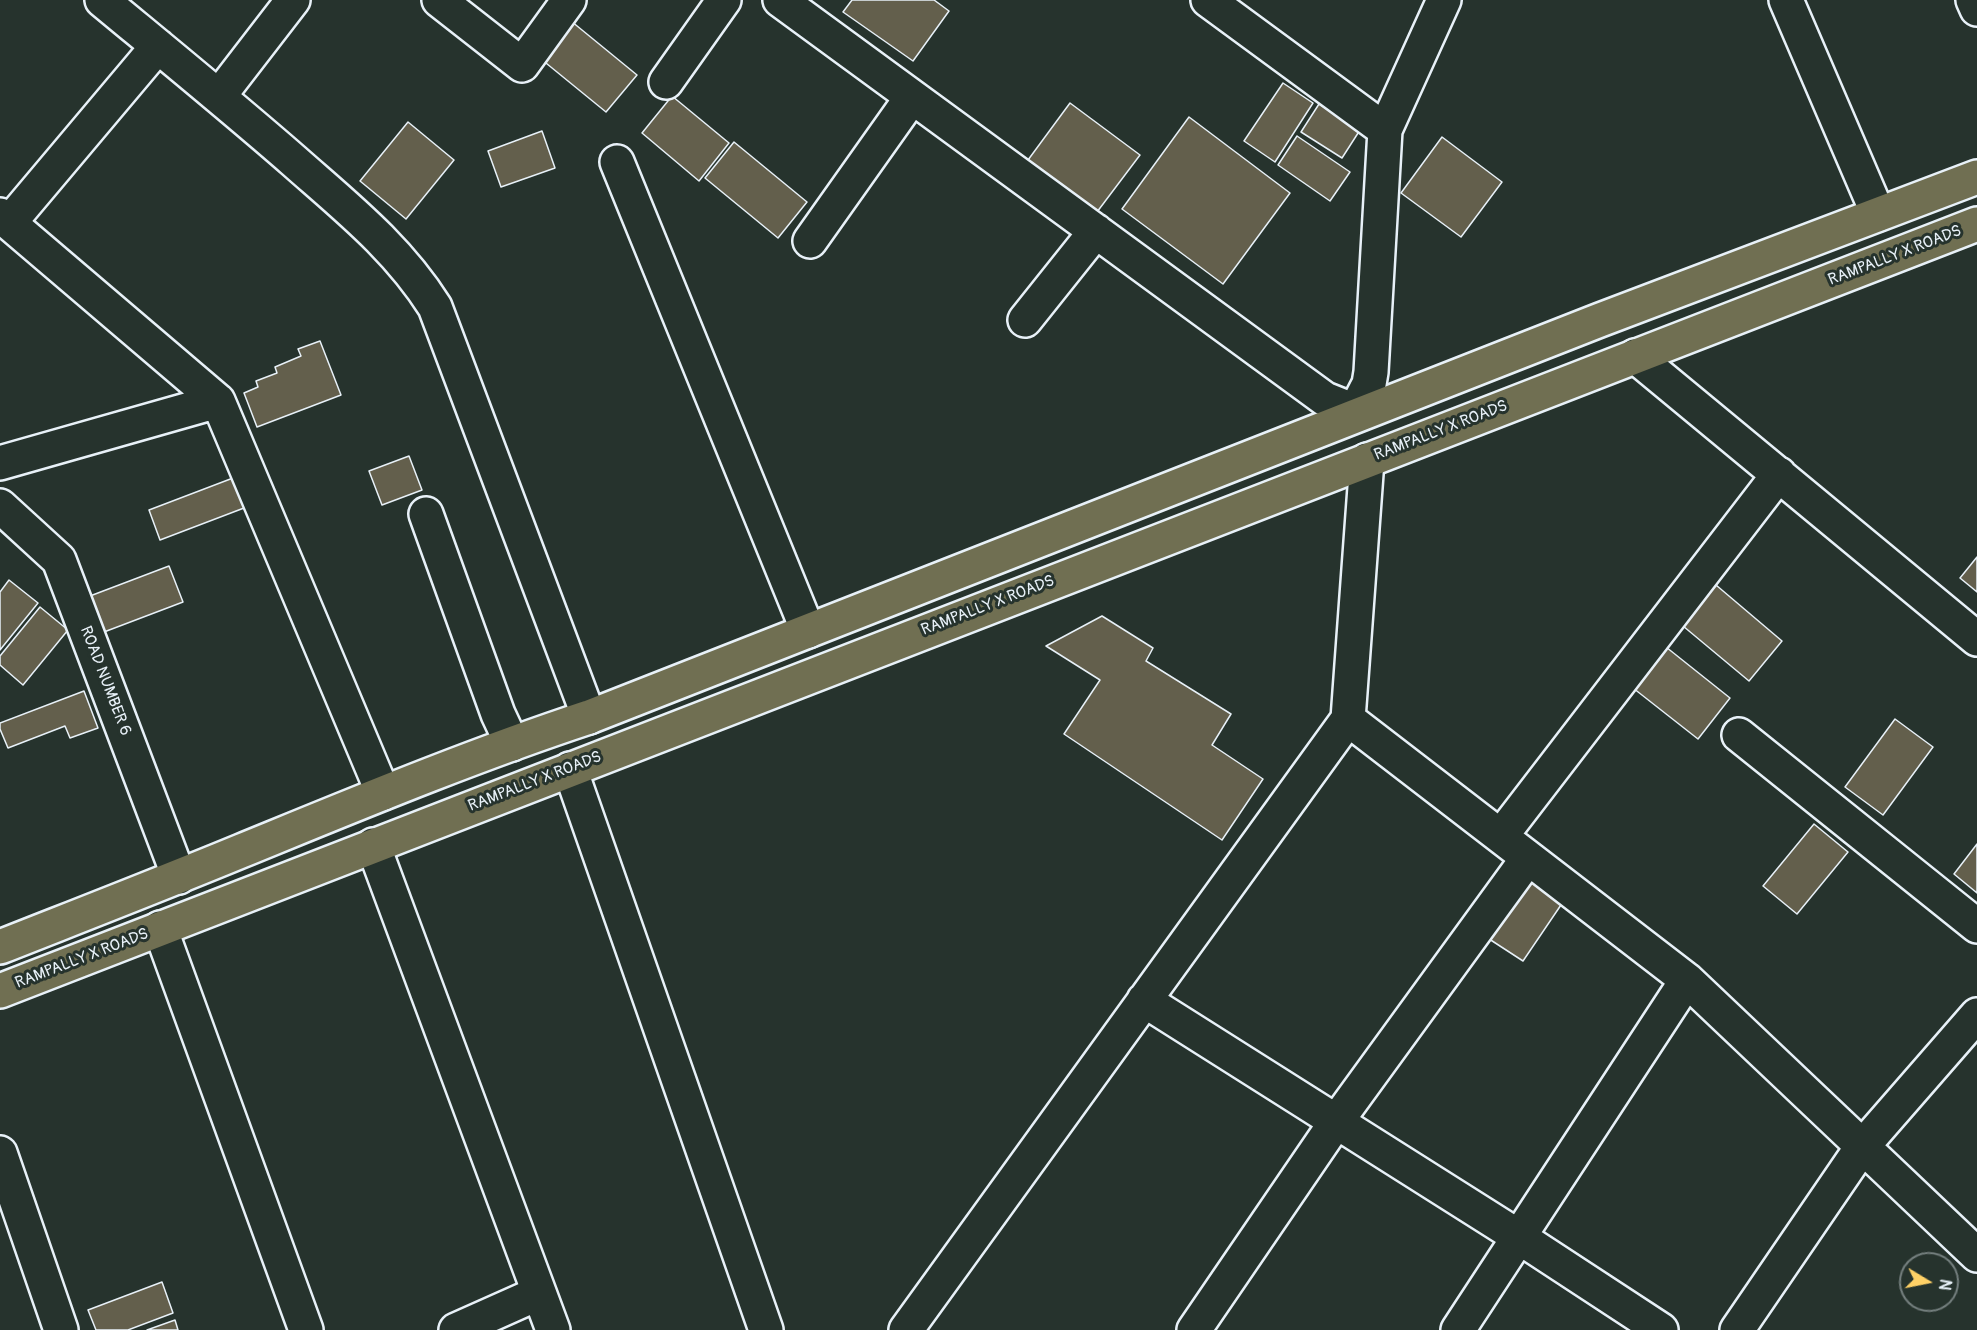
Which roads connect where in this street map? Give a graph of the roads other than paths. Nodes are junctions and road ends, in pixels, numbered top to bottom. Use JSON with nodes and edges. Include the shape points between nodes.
{"nodes":[{"id":1,"x":102,"y":0,"type":"edge"},
{"id":2,"x":293,"y":0,"type":"edge"},
{"id":3,"x":439,"y":0,"type":"edge"},
{"id":4,"x":569,"y":0,"type":"edge"},
{"id":5,"x":724,"y":0,"type":"edge"},
{"id":6,"x":780,"y":0,"type":"edge"},
{"id":7,"x":1208,"y":0,"type":"edge"},
{"id":8,"x":1444,"y":0,"type":"edge"},
{"id":9,"x":1786,"y":0,"type":"edge"},
{"id":10,"x":1973,"y":0,"type":"edge"},
{"id":11,"x":1977,"y":9,"type":"edge"},
{"id":12,"x":158,"y":46,"type":"junction"},
{"id":13,"x":666,"y":82,"type":"dead end"},
{"id":14,"x":219,"y":96,"type":"junction"},
{"id":15,"x":912,"y":97,"type":"junction"},
{"id":16,"x":1385,"y":130,"type":"junction"},
{"id":17,"x":617,"y":162,"type":"dead end"},
{"id":18,"x":1977,"y":177,"type":"edge"},
{"id":19,"x":1878,"y":214,"type":"junction"},
{"id":20,"x":4,"y":219,"type":"edge"},
{"id":21,"x":1977,"y":224,"type":"edge"},
{"id":22,"x":1096,"y":231,"type":"junction"},
{"id":23,"x":810,"y":241,"type":"dead end"},
{"id":24,"x":1025,"y":320,"type":"dead end"},
{"id":25,"x":1635,"y":356,"type":"junction"},
{"id":26,"x":218,"y":401,"type":"junction"},
{"id":27,"x":1355,"y":414,"type":"junction"},
{"id":28,"x":1367,"y":460,"type":"junction"},
{"id":29,"x":0,"y":463,"type":"edge"},
{"id":30,"x":1779,"y":474,"type":"junction"},
{"id":31,"x":0,"y":506,"type":"edge"},
{"id":32,"x":426,"y":514,"type":"dead end"},
{"id":33,"x":808,"y":631,"type":"junction"},
{"id":34,"x":1977,"y":639,"type":"edge"},
{"id":35,"x":590,"y":717,"type":"junction"},
{"id":36,"x":1348,"y":719,"type":"junction"},
{"id":37,"x":1739,"y":735,"type":"dead end"},
{"id":38,"x":512,"y":744,"type":"junction"},
{"id":39,"x":570,"y":769,"type":"junction"},
{"id":40,"x":383,"y":793,"type":"junction"},
{"id":41,"x":1501,"y":836,"type":"junction"},
{"id":42,"x":372,"y":845,"type":"junction"},
{"id":43,"x":1528,"y":858,"type":"junction"},
{"id":44,"x":179,"y":877,"type":"junction"},
{"id":45,"x":1977,"y":926,"type":"edge"},
{"id":46,"x":160,"y":928,"type":"junction"},
{"id":47,"x":0,"y":947,"type":"edge"},
{"id":48,"x":1687,"y":980,"type":"junction"},
{"id":49,"x":0,"y":991,"type":"edge"},
{"id":50,"x":1144,"y":1000,"type":"junction"},
{"id":51,"x":1977,"y":1015,"type":"edge"},
{"id":52,"x":1336,"y":1122,"type":"junction"},
{"id":53,"x":1862,"y":1147,"type":"junction"},
{"id":54,"x":0,"y":1153,"type":"edge"},
{"id":55,"x":1519,"y":1237,"type":"junction"},
{"id":56,"x":1977,"y":1255,"type":"edge"},
{"id":57,"x":539,"y":1293,"type":"junction"},
{"id":58,"x":61,"y":1330,"type":"edge"},
{"id":59,"x":306,"y":1330,"type":"edge"},
{"id":60,"x":456,"y":1330,"type":"edge"},
{"id":61,"x":553,"y":1330,"type":"edge"},
{"id":62,"x":766,"y":1330,"type":"edge"},
{"id":63,"x":906,"y":1330,"type":"edge"},
{"id":64,"x":1194,"y":1330,"type":"edge"},
{"id":65,"x":1458,"y":1330,"type":"edge"},
{"id":66,"x":1661,"y":1330,"type":"edge"},
{"id":67,"x":1737,"y":1330,"type":"edge"}],
"edges":[{"from":1,"to":12,"type":"street"},
{"from":2,"to":14,"type":"street"},
{"from":3,"to":4,"type":"street","via":[[522,65]]},
{"from":5,"to":13,"type":"street"},
{"from":6,"to":15,"type":"street"},
{"from":7,"to":16,"type":"street"},
{"from":8,"to":16,"type":"street"},
{"from":9,"to":19,"type":"street"},
{"from":10,"to":11,"type":"street"},
{"from":12,"to":14,"type":"street"},
{"from":12,"to":20,"type":"street"},
{"from":14,"to":35,"type":"street","via":[[372,229],[419,282],[435,307]]},
{"from":15,"to":22,"type":"street"},
{"from":15,"to":23,"type":"street"},
{"from":16,"to":27,"type":"street","via":[[1371,372]]},
{"from":17,"to":33,"type":"street"},
{"from":18,"to":19,"type":"main road"},
{"from":19,"to":27,"type":"main road"},
{"from":20,"to":26,"type":"street"},
{"from":21,"to":25,"type":"main road","name":"RAMPALLY X ROADS"},
{"from":22,"to":24,"type":"street"},
{"from":22,"to":27,"type":"street","via":[[1325,399]]},
{"from":25,"to":28,"type":"main road","name":"RAMPALLY X ROADS"},
{"from":25,"to":30,"type":"street"},
{"from":26,"to":29,"type":"street"},
{"from":26,"to":40,"type":"street"},
{"from":27,"to":33,"type":"main road"},
{"from":28,"to":36,"type":"street"},
{"from":28,"to":39,"type":"main road","name":"RAMPALLY X ROADS"},
{"from":30,"to":34,"type":"street"},
{"from":30,"to":41,"type":"street"},
{"from":31,"to":44,"type":"street","name":"ROAD NUMBER 6","via":[[59,560]]},
{"from":32,"to":38,"type":"street"},
{"from":33,"to":35,"type":"main road"},
{"from":35,"to":38,"type":"main road"},
{"from":36,"to":41,"type":"street"},
{"from":36,"to":50,"type":"street"},
{"from":37,"to":45,"type":"street"},
{"from":38,"to":40,"type":"main road"},
{"from":39,"to":42,"type":"main road","name":"RAMPALLY X ROADS"},
{"from":39,"to":62,"type":"street"},
{"from":40,"to":44,"type":"main road"},
{"from":41,"to":43,"type":"street"},
{"from":42,"to":46,"type":"main road","name":"RAMPALLY X ROADS"},
{"from":42,"to":57,"type":"street"},
{"from":43,"to":48,"type":"street"},
{"from":43,"to":52,"type":"street"},
{"from":44,"to":47,"type":"main road"},
{"from":46,"to":49,"type":"main road","name":"RAMPALLY X ROADS"},
{"from":46,"to":59,"type":"street"},
{"from":48,"to":53,"type":"street"},
{"from":48,"to":55,"type":"street"},
{"from":50,"to":52,"type":"street"},
{"from":50,"to":63,"type":"street"},
{"from":51,"to":53,"type":"street"},
{"from":52,"to":55,"type":"street"},
{"from":52,"to":64,"type":"street"},
{"from":53,"to":56,"type":"street"},
{"from":53,"to":67,"type":"street"},
{"from":54,"to":58,"type":"street"},
{"from":55,"to":65,"type":"street"},
{"from":55,"to":66,"type":"street"},
{"from":57,"to":60,"type":"street"},
{"from":57,"to":61,"type":"street"}]}
